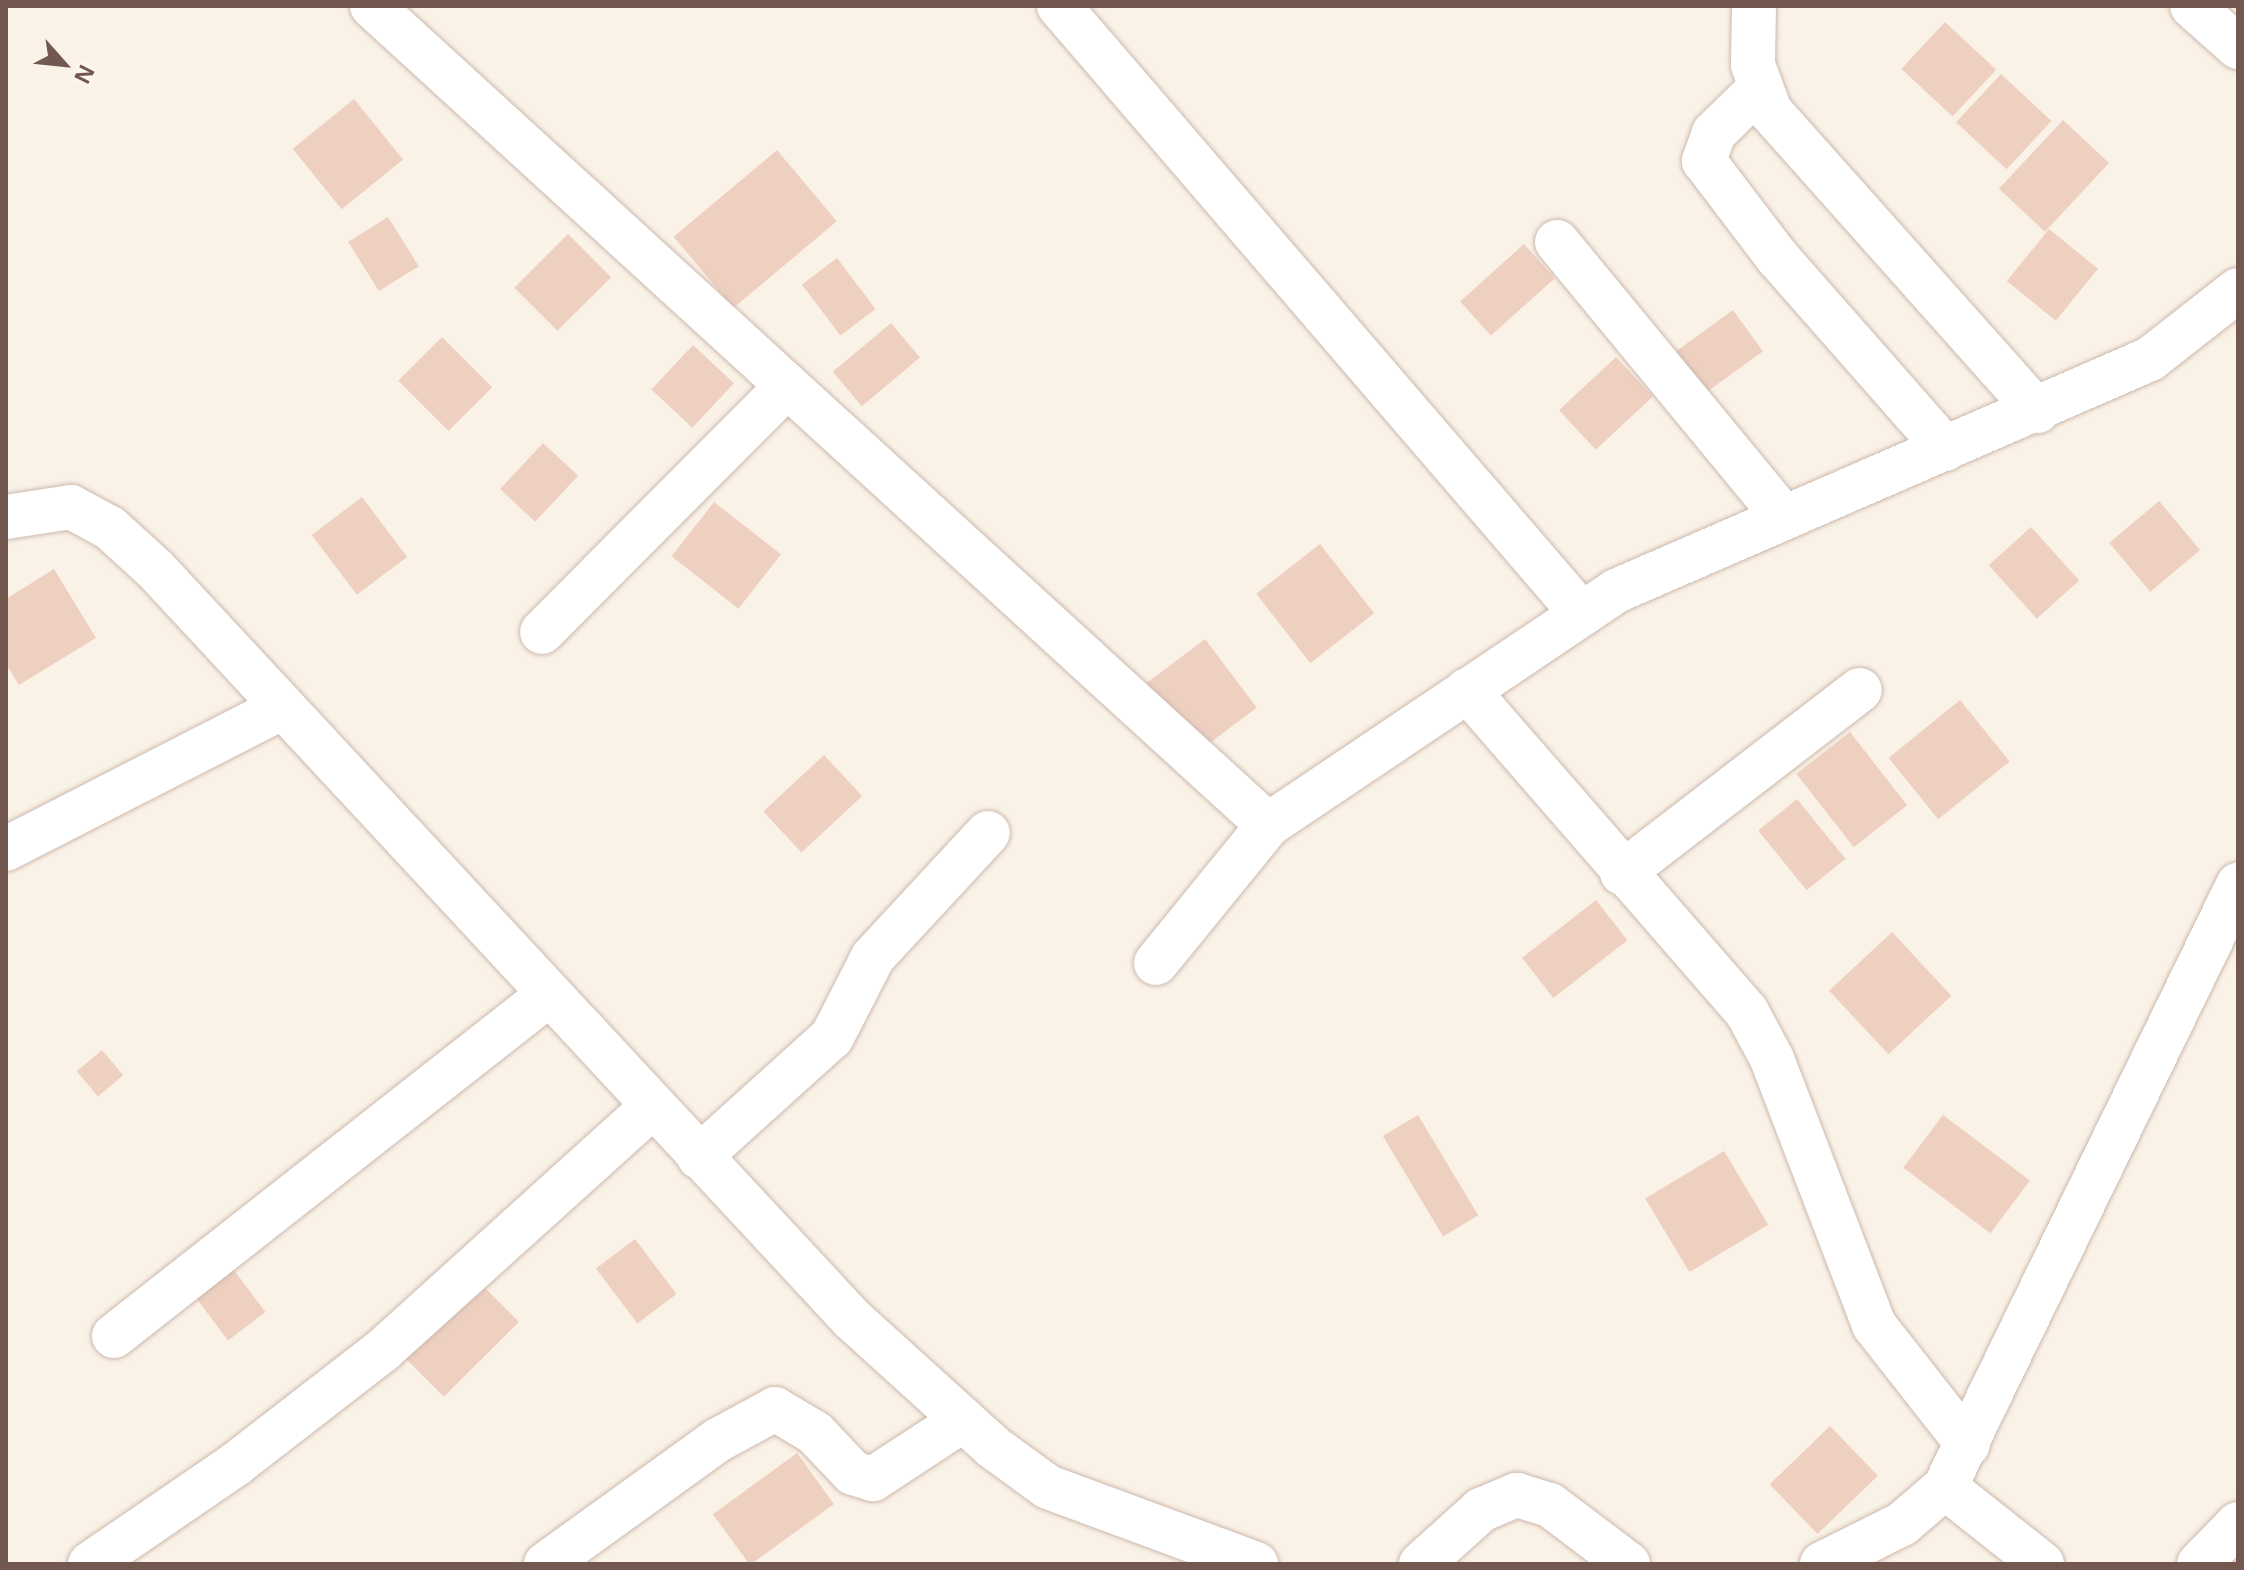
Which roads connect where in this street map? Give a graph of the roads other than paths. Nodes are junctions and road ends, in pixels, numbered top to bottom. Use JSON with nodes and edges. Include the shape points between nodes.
{"nodes":[{"id":1,"x":372,"y":6,"type":"edge"},
{"id":2,"x":1059,"y":6,"type":"edge"},
{"id":3,"x":1754,"y":6,"type":"edge"},
{"id":4,"x":2192,"y":6,"type":"edge"},
{"id":5,"x":2238,"y":47,"type":"edge"},
{"id":6,"x":1758,"y":90,"type":"junction"},
{"id":7,"x":1557,"y":242,"type":"dead end"},
{"id":8,"x":2238,"y":290,"type":"edge"},
{"id":9,"x":785,"y":388,"type":"junction"},
{"id":10,"x":2037,"y":411,"type":"junction"},
{"id":11,"x":1946,"y":449,"type":"junction"},
{"id":12,"x":1783,"y":516,"type":"junction"},
{"id":13,"x":6,"y":517,"type":"edge"},
{"id":14,"x":1581,"y":613,"type":"junction"},
{"id":15,"x":542,"y":632,"type":"dead end"},
{"id":16,"x":1467,"y":690,"type":"junction"},
{"id":17,"x":1860,"y":690,"type":"dead end"},
{"id":18,"x":278,"y":710,"type":"junction"},
{"id":19,"x":1268,"y":825,"type":"junction"},
{"id":20,"x":988,"y":833,"type":"dead end"},
{"id":21,"x":6,"y":849,"type":"edge"},
{"id":22,"x":1622,"y":873,"type":"junction"},
{"id":23,"x":2238,"y":885,"type":"edge"},
{"id":24,"x":1156,"y":963,"type":"dead end"},
{"id":25,"x":547,"y":996,"type":"junction"},
{"id":26,"x":652,"y":1107,"type":"junction"},
{"id":27,"x":699,"y":1157,"type":"junction"},
{"id":28,"x":114,"y":1336,"type":"dead end"},
{"id":29,"x":963,"y":1420,"type":"junction"},
{"id":30,"x":1968,"y":1445,"type":"junction"},
{"id":31,"x":1945,"y":1487,"type":"junction"},
{"id":32,"x":2238,"y":1524,"type":"edge"},
{"id":33,"x":1208,"y":1557,"type":"edge"},
{"id":34,"x":90,"y":1564,"type":"edge"},
{"id":35,"x":546,"y":1564,"type":"edge"},
{"id":36,"x":1256,"y":1564,"type":"edge"},
{"id":37,"x":1421,"y":1564,"type":"edge"},
{"id":38,"x":1628,"y":1564,"type":"edge"},
{"id":39,"x":1822,"y":1564,"type":"edge"},
{"id":40,"x":2042,"y":1564,"type":"edge"},
{"id":41,"x":2199,"y":1564,"type":"edge"}],
"edges":[{"from":1,"to":9,"type":"street"},
{"from":2,"to":14,"type":"street"},
{"from":3,"to":6,"type":"street"},
{"from":4,"to":5,"type":"street"},
{"from":6,"to":10,"type":"street","via":[[1884,247]]},
{"from":6,"to":11,"type":"street","via":[[1706,145],[1709,170]]},
{"from":7,"to":12,"type":"street"},
{"from":8,"to":10,"type":"street","via":[[2150,359]]},
{"from":9,"to":15,"type":"street"},
{"from":9,"to":19,"type":"street"},
{"from":10,"to":11,"type":"street"},
{"from":11,"to":12,"type":"street"},
{"from":12,"to":14,"type":"street"},
{"from":13,"to":18,"type":"street","via":[[71,507],[110,528]]},
{"from":14,"to":16,"type":"street"},
{"from":16,"to":19,"type":"street"},
{"from":16,"to":22,"type":"street"},
{"from":17,"to":22,"type":"street"},
{"from":18,"to":21,"type":"street"},
{"from":18,"to":25,"type":"street"},
{"from":19,"to":24,"type":"street"},
{"from":20,"to":27,"type":"street","via":[[873,957],[813,1059]]},
{"from":22,"to":30,"type":"street","via":[[1747,1012],[1772,1059],[1874,1325]]},
{"from":23,"to":30,"type":"street"},
{"from":25,"to":26,"type":"street"},
{"from":25,"to":28,"type":"street"},
{"from":26,"to":27,"type":"street"},
{"from":26,"to":34,"type":"street","via":[[383,1350],[236,1464]]},
{"from":27,"to":29,"type":"street","via":[[852,1319]]},
{"from":29,"to":33,"type":"street","via":[[1048,1487]]},
{"from":29,"to":35,"type":"street","via":[[873,1479],[853,1473],[815,1433],[775,1409],[718,1440]]},
{"from":30,"to":31,"type":"street"},
{"from":31,"to":39,"type":"street","via":[[1902,1524]]},
{"from":31,"to":40,"type":"street"},
{"from":32,"to":41,"type":"street"},
{"from":33,"to":36,"type":"street"},
{"from":37,"to":38,"type":"street","via":[[1481,1510],[1517,1495],[1550,1505]]}]}
